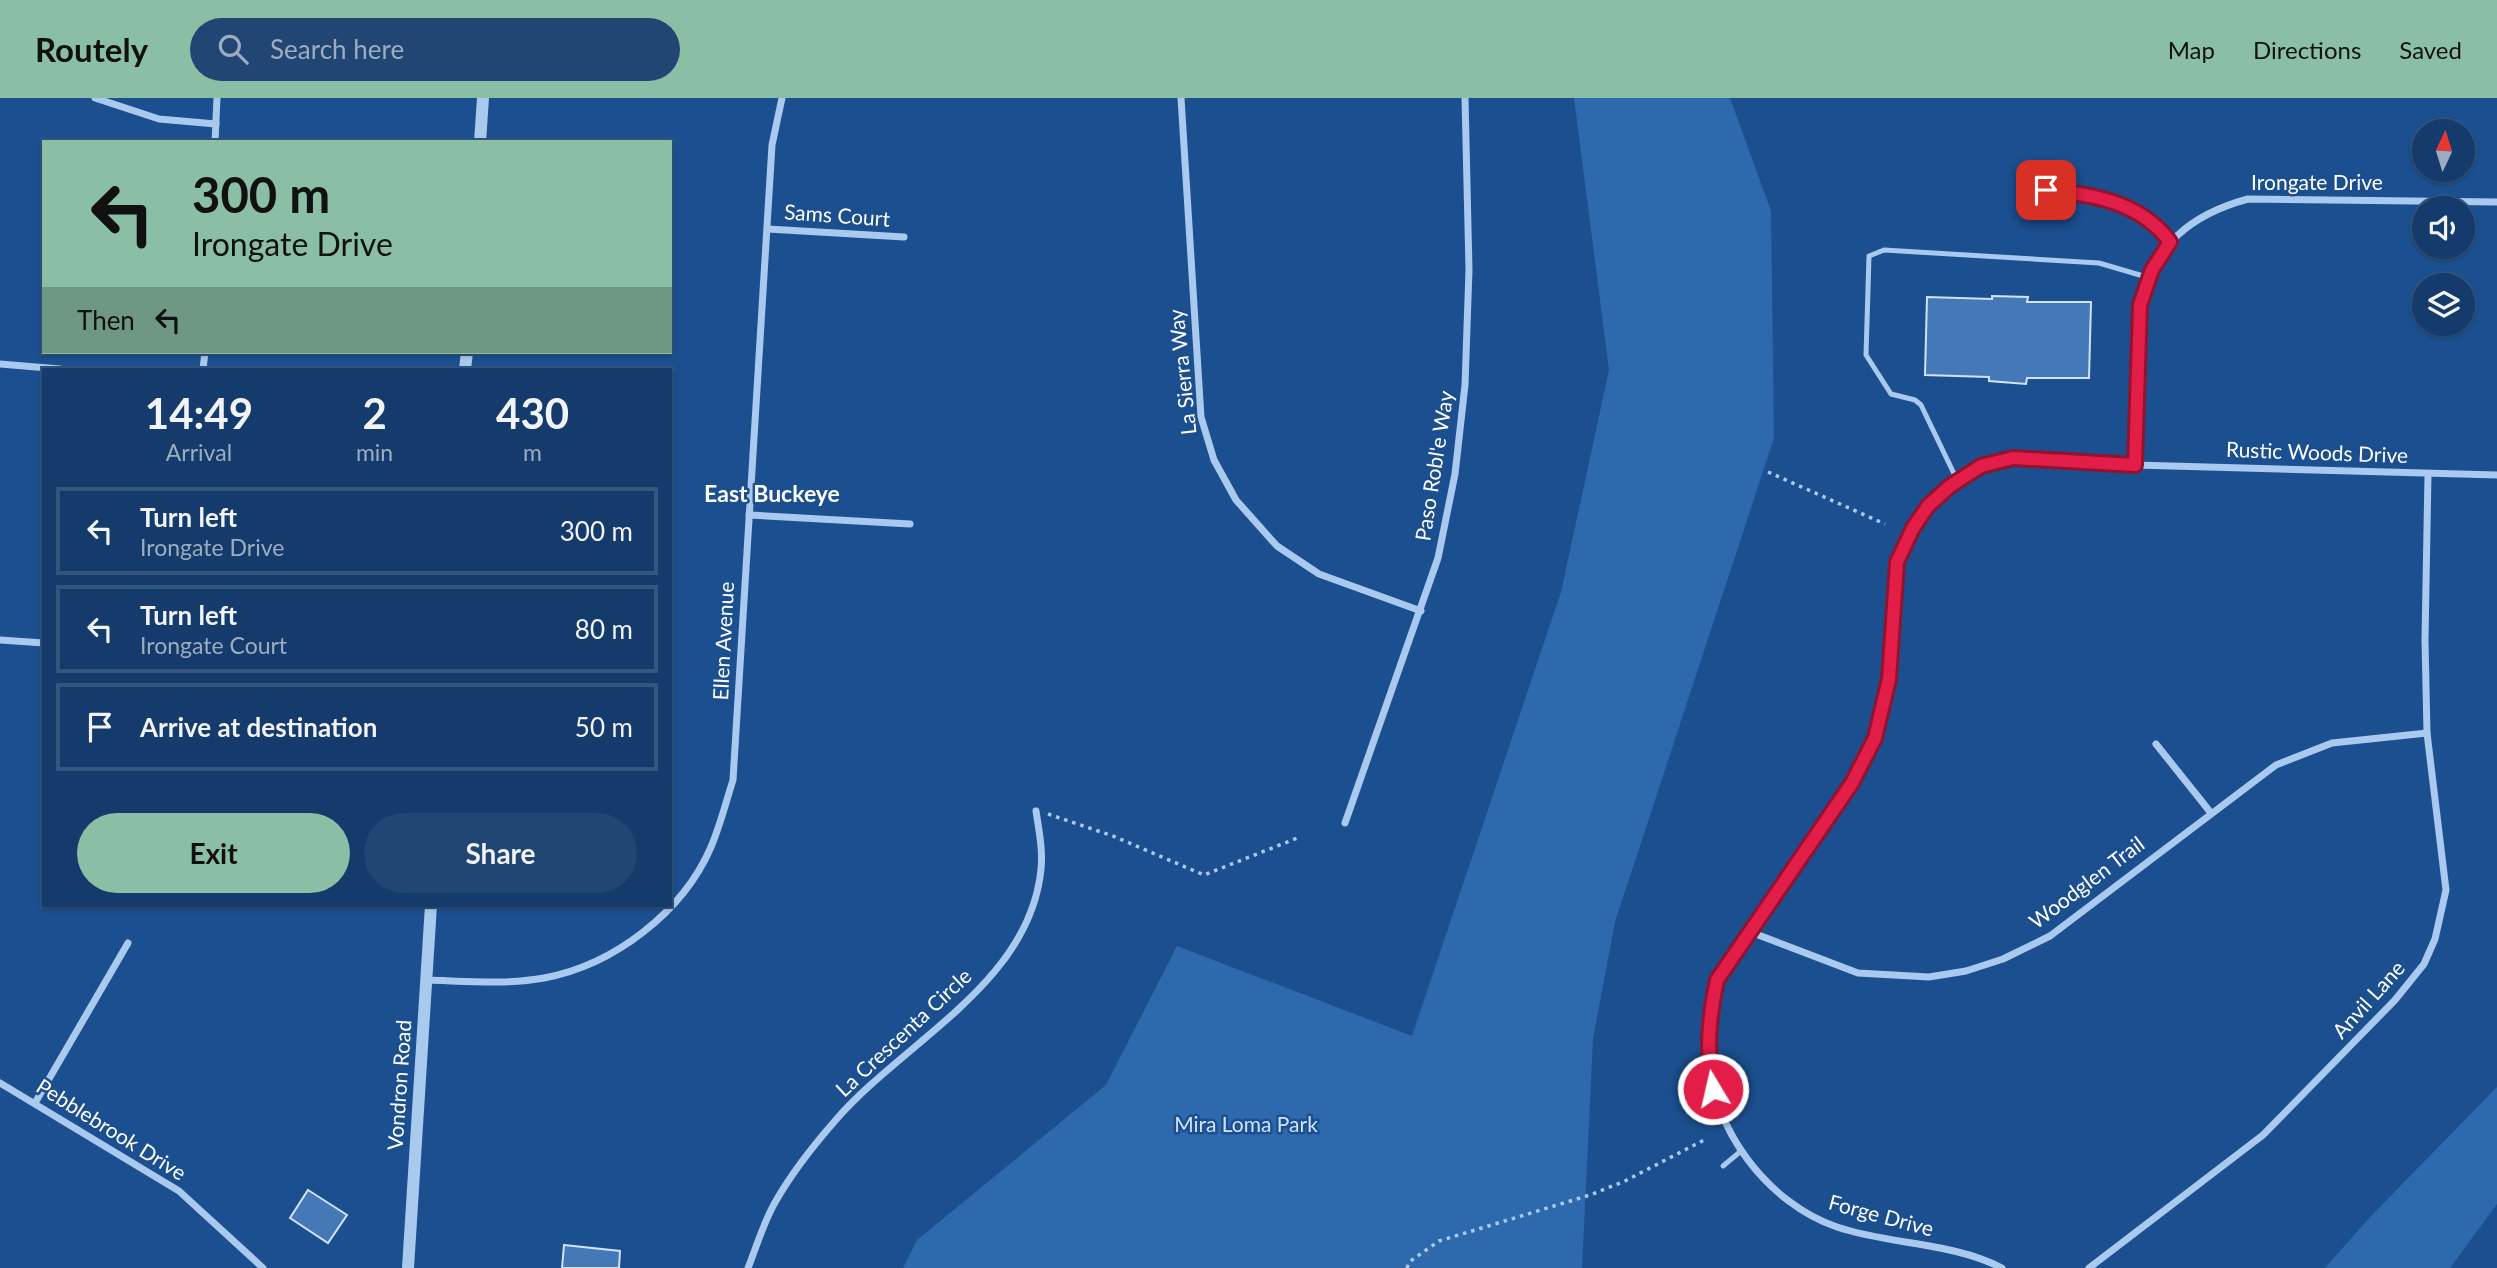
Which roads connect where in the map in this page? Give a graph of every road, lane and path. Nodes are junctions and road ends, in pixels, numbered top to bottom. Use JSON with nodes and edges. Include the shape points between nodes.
{"nodes":[{"id":1,"x":95,"y":98,"type":"edge"},
{"id":2,"x":217,"y":98,"type":"edge"},
{"id":3,"x":483,"y":98,"type":"edge"},
{"id":4,"x":782,"y":98,"type":"edge"},
{"id":5,"x":1181,"y":98,"type":"edge"},
{"id":6,"x":1465,"y":98,"type":"edge"},
{"id":7,"x":216,"y":124,"type":"junction"},
{"id":8,"x":215,"y":140,"type":"edge"},
{"id":9,"x":480,"y":140,"type":"edge"},
{"id":10,"x":2046,"y":190,"type":"dead end"},
{"id":11,"x":2497,"y":202,"type":"edge"},
{"id":12,"x":768,"y":229,"type":"junction"},
{"id":13,"x":904,"y":237,"type":"dead end"},
{"id":14,"x":2170,"y":242,"type":"junction"},
{"id":15,"x":2150,"y":278,"type":"junction"},
{"id":16,"x":0,"y":364,"type":"edge"},
{"id":17,"x":48,"y":368,"type":"edge"},
{"id":18,"x":2135,"y":465,"type":"junction"},
{"id":19,"x":1768,"y":472,"type":"dead end"},
{"id":20,"x":2428,"y":474,"type":"junction"},
{"id":21,"x":2497,"y":475,"type":"edge"},
{"id":22,"x":1958,"y":482,"type":"junction"},
{"id":23,"x":749,"y":515,"type":"junction"},
{"id":24,"x":910,"y":524,"type":"dead end"},
{"id":25,"x":1885,"y":524,"type":"dead end"},
{"id":26,"x":1420,"y":611,"type":"junction"},
{"id":27,"x":0,"y":640,"type":"edge"},
{"id":28,"x":42,"y":642,"type":"edge"},
{"id":29,"x":2427,"y":733,"type":"junction"},
{"id":30,"x":2155,"y":744,"type":"dead end"},
{"id":31,"x":1036,"y":811,"type":"joint"},
{"id":32,"x":2211,"y":813,"type":"junction"},
{"id":33,"x":1345,"y":823,"type":"dead end"},
{"id":34,"x":1300,"y":837,"type":"dead end"},
{"id":35,"x":672,"y":901,"type":"edge"},
{"id":36,"x":431,"y":907,"type":"edge"},
{"id":37,"x":667,"y":907,"type":"edge"},
{"id":38,"x":1748,"y":932,"type":"junction"},
{"id":39,"x":128,"y":943,"type":"dead end"},
{"id":40,"x":426,"y":980,"type":"junction"},
{"id":41,"x":0,"y":1083,"type":"edge"},
{"id":42,"x":35,"y":1103,"type":"junction"},
{"id":43,"x":1706,"y":1139,"type":"dead end"},
{"id":44,"x":1741,"y":1151,"type":"junction"},
{"id":45,"x":1723,"y":1166,"type":"dead end"},
{"id":46,"x":263,"y":1268,"type":"edge"},
{"id":47,"x":408,"y":1268,"type":"edge"},
{"id":48,"x":748,"y":1268,"type":"edge"},
{"id":49,"x":1407,"y":1268,"type":"edge"},
{"id":50,"x":2002,"y":1268,"type":"edge"},
{"id":51,"x":2089,"y":1268,"type":"edge"}],
"edges":[{"from":1,"to":7,"type":"street","via":[[159,119]]},
{"from":2,"to":7,"type":"street"},
{"from":3,"to":9,"type":"street"},
{"from":4,"to":12,"type":"street","name":"Ellen Avenue","via":[[772,145]]},
{"from":5,"to":26,"type":"street","name":"La Sierra Way","via":[[1201,417],[1213,460],[1236,500],[1277,546],[1319,574]]},
{"from":6,"to":26,"type":"street","name":"Paso Robl'e Way","via":[[1469,270],[1465,385],[1455,474],[1438,558]]},
{"from":7,"to":8,"type":"street"},
{"from":10,"to":14,"type":"street","via":[[2116,202],[2154,225]]},
{"from":11,"to":14,"type":"street","name":"Irongate Drive","via":[[2248,199],[2198,217]]},
{"from":12,"to":13,"type":"street","name":"Sams Court"},
{"from":12,"to":23,"type":"street","name":"Ellen Avenue"},
{"from":14,"to":15,"type":"street","name":"Irongate Drive"},
{"from":15,"to":18,"type":"street","name":"Irongate Drive","via":[[2140,305]]},
{"from":15,"to":22,"type":"lane","via":[[2099,263],[1884,250],[1869,256],[1866,355],[1891,394],[1921,405]]},
{"from":16,"to":17,"type":"street"},
{"from":18,"to":20,"type":"street","name":"Rustic Woods Drive"},
{"from":18,"to":22,"type":"street","name":"Forge Drive","via":[[2013,458],[1981,466]]},
{"from":19,"to":25,"type":"path"},
{"from":20,"to":21,"type":"street","name":"Rustic Woods Drive"},
{"from":20,"to":29,"type":"street","name":"Anvil Lane"},
{"from":22,"to":38,"type":"street","name":"Forge Drive","via":[[1928,506],[1897,562],[1889,679],[1875,738],[1852,783]]},
{"from":23,"to":24,"type":"street"},
{"from":23,"to":35,"type":"street","name":"Ellen Avenue","via":[[733,780],[712,847],[695,876]]},
{"from":26,"to":33,"type":"street","name":"Paso Robl'e Way"},
{"from":27,"to":28,"type":"street"},
{"from":29,"to":32,"type":"street","name":"Woodglen Trail","via":[[2332,743],[2305,752],[2276,765]]},
{"from":29,"to":51,"type":"street","name":"Anvil Lane","via":[[2446,890],[2424,964],[2395,1000],[2263,1135]]},
{"from":30,"to":32,"type":"street"},
{"from":31,"to":34,"type":"path","via":[[1113,836],[1204,876]]},
{"from":31,"to":48,"type":"street","name":"La Crescenta Circle","via":[[1041,872],[1021,936],[1003,964],[961,1007],[899,1058],[834,1122],[776,1200]]},
{"from":32,"to":38,"type":"street","name":"Woodglen Trail","via":[[2050,936],[1966,971],[1929,977],[1858,973]]},
{"from":36,"to":40,"type":"street","name":"Vondron Road"},
{"from":37,"to":40,"type":"street","name":"Ellen Avenue","via":[[644,932],[616,951],[565,973],[505,982]]},
{"from":38,"to":44,"type":"street","name":"Forge Drive","via":[[1717,980],[1707,1052],[1713,1089]]},
{"from":39,"to":42,"type":"street"},
{"from":40,"to":47,"type":"street","name":"Vondron Road"},
{"from":41,"to":42,"type":"street","name":"Pebblebrook Drive"},
{"from":42,"to":46,"type":"street","name":"Pebblebrook Drive","via":[[179,1191]]},
{"from":43,"to":49,"type":"path","via":[[1590,1195],[1439,1241]]},
{"from":44,"to":45,"type":"lane"},
{"from":44,"to":50,"type":"street","name":"Forge Drive","via":[[1775,1190],[1837,1227],[1968,1255]]}]}
